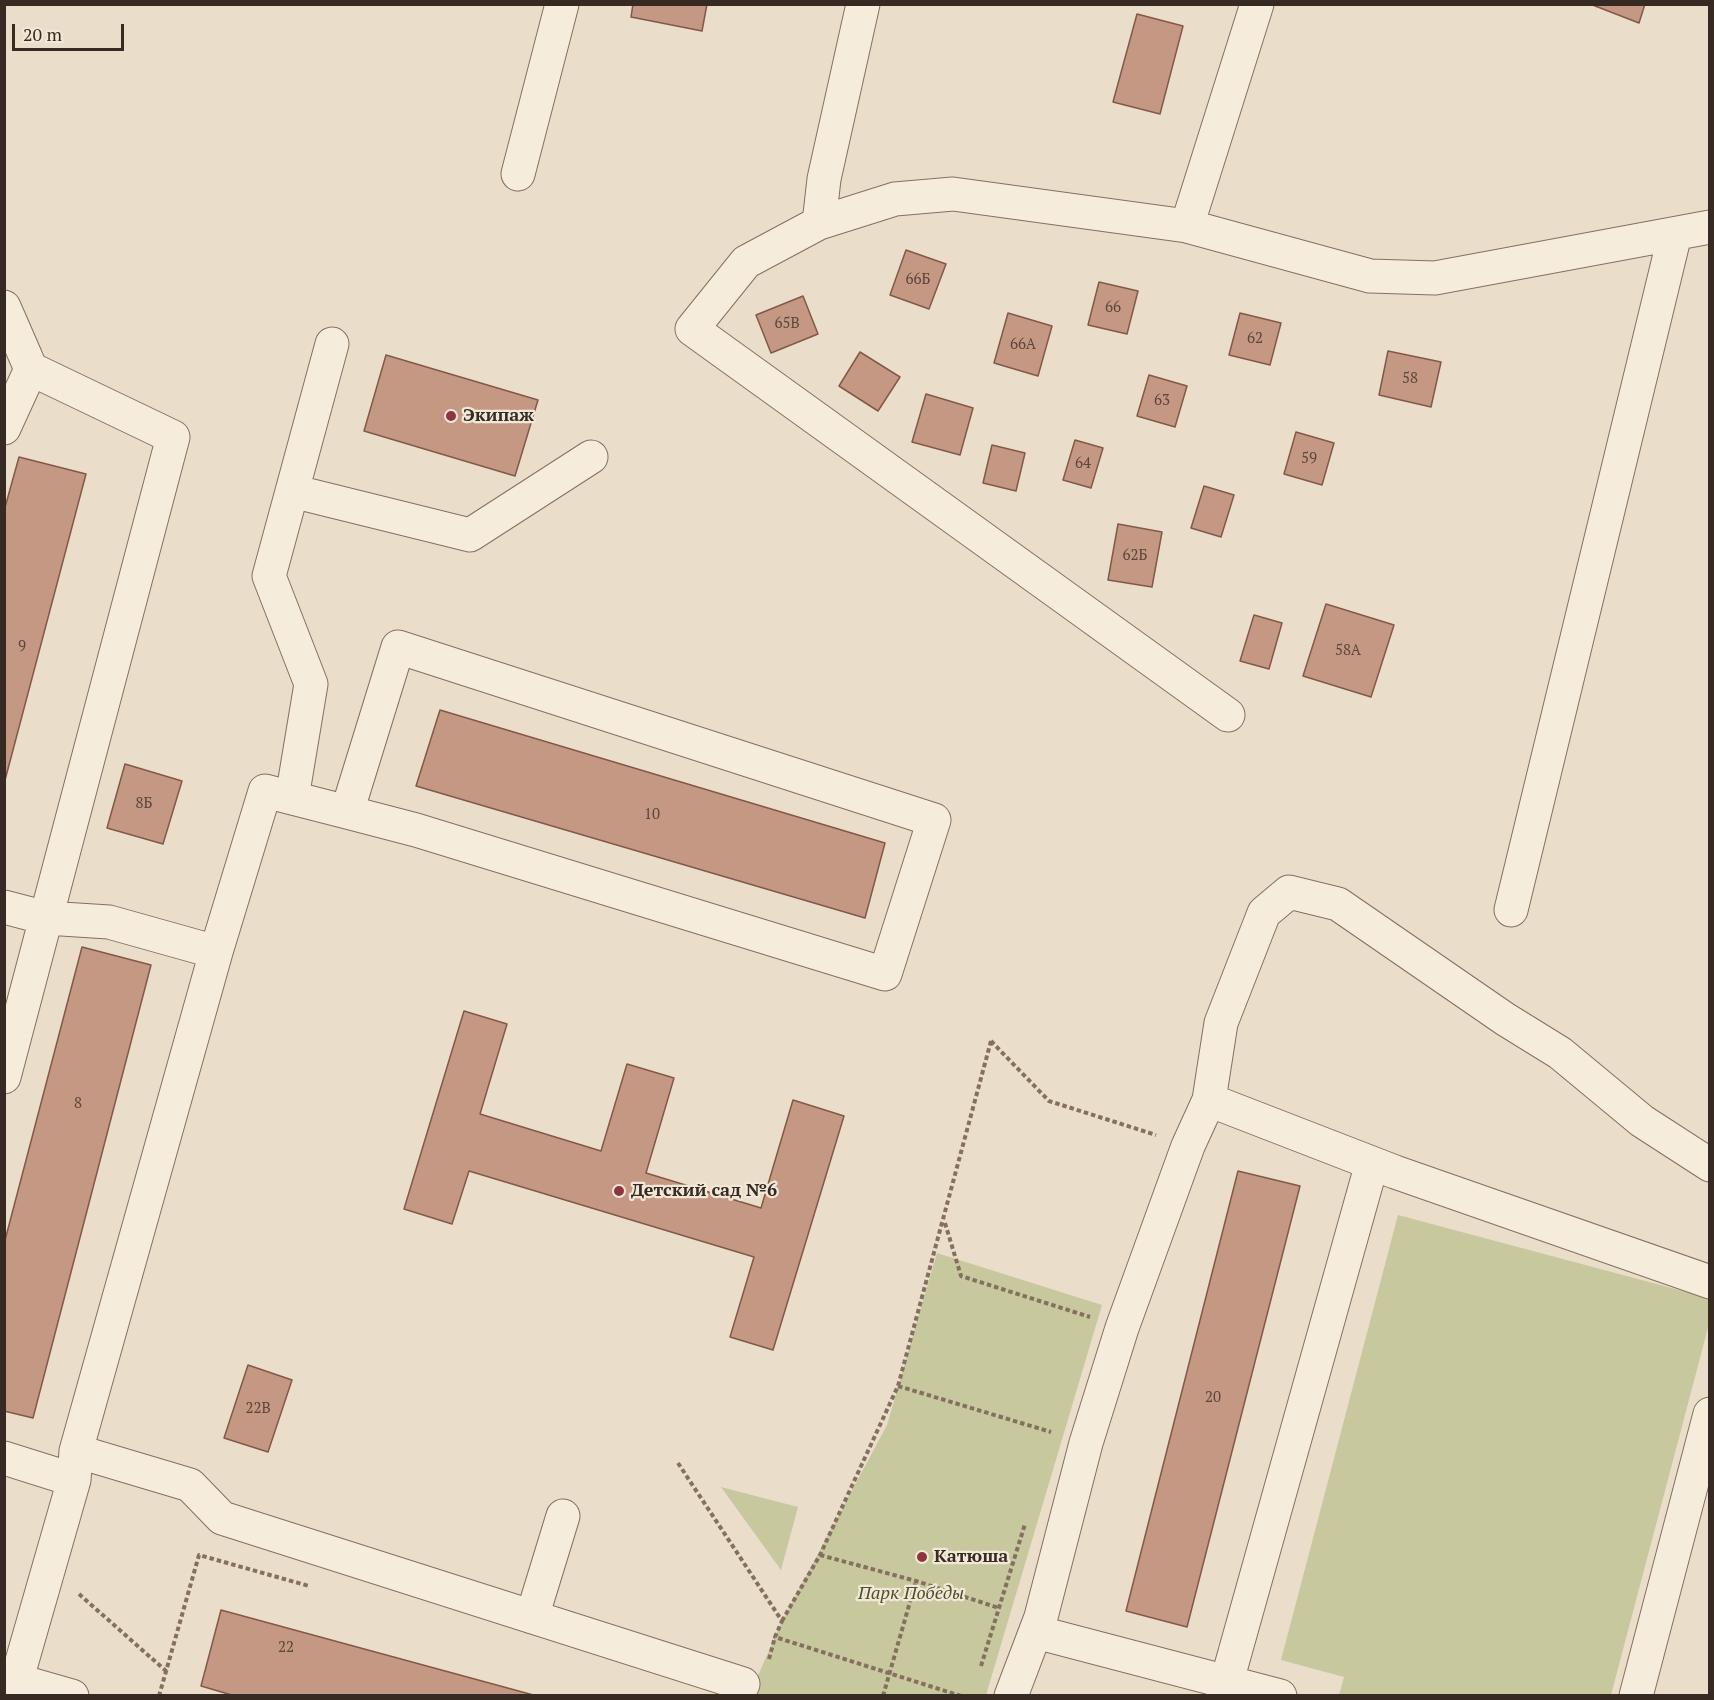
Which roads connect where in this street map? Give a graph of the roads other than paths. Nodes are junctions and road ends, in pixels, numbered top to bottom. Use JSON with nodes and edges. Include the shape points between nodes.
{"nodes":[{"id":1,"x":562,"y":4,"type":"edge"},
{"id":2,"x":863,"y":4,"type":"edge"},
{"id":3,"x":1257,"y":4,"type":"edge"},
{"id":4,"x":518,"y":174,"type":"dead end"},
{"id":5,"x":819,"y":223,"type":"junction"},
{"id":6,"x":1187,"y":226,"type":"junction"},
{"id":7,"x":1710,"y":227,"type":"edge"},
{"id":8,"x":1674,"y":234,"type":"junction"},
{"id":9,"x":4,"y":307,"type":"edge"},
{"id":10,"x":332,"y":344,"type":"dead end"},
{"id":11,"x":32,"y":369,"type":"junction"},
{"id":12,"x":4,"y":428,"type":"edge"},
{"id":13,"x":591,"y":457,"type":"dead end"},
{"id":14,"x":292,"y":491,"type":"junction"},
{"id":15,"x":1228,"y":714,"type":"dead end"},
{"id":16,"x":292,"y":798,"type":"junction"},
{"id":17,"x":346,"y":812,"type":"junction"},
{"id":18,"x":4,"y":907,"type":"edge"},
{"id":19,"x":1511,"y":910,"type":"dead end"},
{"id":20,"x":46,"y":918,"type":"junction"},
{"id":21,"x":216,"y":952,"type":"junction"},
{"id":22,"x":4,"y":1077,"type":"edge"},
{"id":23,"x":1209,"y":1100,"type":"junction"},
{"id":24,"x":1372,"y":1163,"type":"junction"},
{"id":25,"x":1710,"y":1165,"type":"edge"},
{"id":26,"x":1710,"y":1282,"type":"edge"},
{"id":27,"x":1710,"y":1414,"type":"edge"},
{"id":28,"x":4,"y":1458,"type":"edge"},
{"id":29,"x":75,"y":1466,"type":"junction"},
{"id":30,"x":563,"y":1516,"type":"dead end"},
{"id":31,"x":532,"y":1617,"type":"junction"},
{"id":32,"x":1039,"y":1624,"type":"junction"},
{"id":33,"x":1227,"y":1682,"type":"junction"},
{"id":34,"x":14,"y":1688,"type":"edge"},
{"id":35,"x":72,"y":1695,"type":"edge"},
{"id":36,"x":737,"y":1695,"type":"edge"},
{"id":37,"x":1011,"y":1695,"type":"edge"},
{"id":38,"x":1280,"y":1695,"type":"edge"},
{"id":39,"x":1636,"y":1695,"type":"edge"}],
"edges":[{"from":1,"to":4,"type":"street"},
{"from":2,"to":5,"type":"street","via":[[824,179]]},
{"from":3,"to":6,"type":"street"},
{"from":5,"to":6,"type":"street","via":[[895,199],[953,194]]},
{"from":5,"to":15,"type":"street","via":[[746,262],[692,329]]},
{"from":6,"to":8,"type":"street","via":[[1370,276],[1435,278]]},
{"from":7,"to":8,"type":"street"},
{"from":8,"to":19,"type":"street"},
{"from":9,"to":11,"type":"street"},
{"from":10,"to":14,"type":"street"},
{"from":11,"to":12,"type":"street"},
{"from":11,"to":20,"type":"street","via":[[173,437]]},
{"from":13,"to":14,"type":"street","via":[[470,535]]},
{"from":14,"to":16,"type":"street","via":[[269,576],[311,684]]},
{"from":16,"to":17,"type":"street"},
{"from":16,"to":21,"type":"street","via":[[265,791]]},
{"from":17,"to":17,"type":"street","via":[[398,647],[934,819],[885,974]]},
{"from":18,"to":20,"type":"street"},
{"from":20,"to":21,"type":"street","via":[[109,922]]},
{"from":20,"to":22,"type":"street"},
{"from":21,"to":29,"type":"street"},
{"from":23,"to":24,"type":"street"},
{"from":23,"to":25,"type":"street","via":[[1221,1023],[1264,913],[1289,892],[1338,904],[1560,1053],[1642,1121]]},
{"from":23,"to":32,"type":"street","via":[[1188,1146],[1122,1328],[1086,1443]]},
{"from":24,"to":26,"type":"street"},
{"from":24,"to":33,"type":"street"},
{"from":27,"to":39,"type":"street"},
{"from":28,"to":29,"type":"street"},
{"from":29,"to":31,"type":"street","via":[[190,1485],[222,1518]]},
{"from":29,"to":34,"type":"street"},
{"from":30,"to":31,"type":"street"},
{"from":31,"to":36,"type":"street","via":[[743,1684]]},
{"from":32,"to":33,"type":"street"},
{"from":32,"to":37,"type":"street"},
{"from":33,"to":38,"type":"street"},
{"from":34,"to":35,"type":"street"}]}
